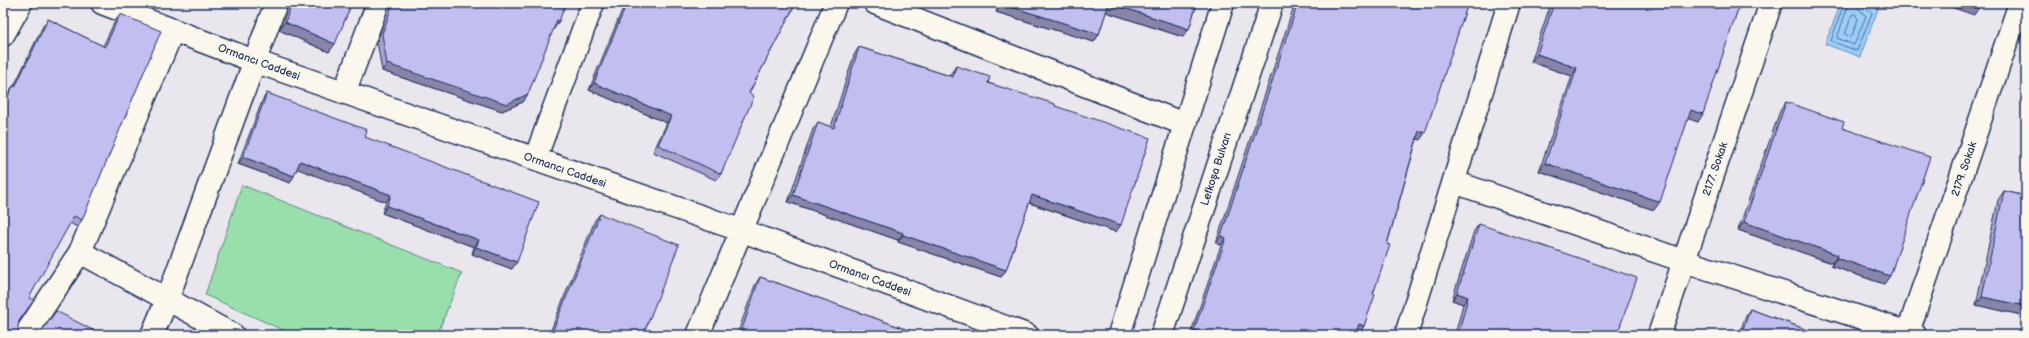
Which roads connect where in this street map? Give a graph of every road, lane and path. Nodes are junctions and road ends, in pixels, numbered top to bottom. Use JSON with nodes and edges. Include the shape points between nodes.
{"nodes":[{"id":1,"x":21,"y":3,"type":"edge"},
{"id":2,"x":102,"y":3,"type":"edge"},
{"id":3,"x":276,"y":3,"type":"edge"},
{"id":4,"x":378,"y":3,"type":"edge"},
{"id":5,"x":593,"y":3,"type":"edge"},
{"id":6,"x":836,"y":3,"type":"edge"},
{"id":7,"x":875,"y":3,"type":"edge"},
{"id":8,"x":1223,"y":3,"type":"edge"},
{"id":9,"x":1272,"y":3,"type":"edge"},
{"id":10,"x":1510,"y":3,"type":"edge"},
{"id":11,"x":1772,"y":3,"type":"edge"},
{"id":12,"x":2020,"y":3,"type":"edge"},
{"id":13,"x":173,"y":30,"type":"junction"},
{"id":14,"x":3,"y":34,"type":"edge"},
{"id":15,"x":254,"y":61,"type":"junction"},
{"id":16,"x":344,"y":93,"type":"junction"},
{"id":17,"x":1184,"y":124,"type":"junction"},
{"id":18,"x":535,"y":160,"type":"junction"},
{"id":19,"x":1454,"y":182,"type":"junction"},
{"id":20,"x":740,"y":230,"type":"junction"},
{"id":21,"x":80,"y":252,"type":"junction"},
{"id":22,"x":1684,"y":261,"type":"junction"},
{"id":23,"x":167,"y":300,"type":"junction"},
{"id":24,"x":1910,"y":334,"type":"edge"},
{"id":25,"x":25,"y":335,"type":"edge"},
{"id":26,"x":152,"y":335,"type":"edge"},
{"id":27,"x":233,"y":335,"type":"edge"},
{"id":28,"x":698,"y":335,"type":"edge"},
{"id":29,"x":1027,"y":335,"type":"edge"},
{"id":30,"x":1119,"y":335,"type":"edge"},
{"id":31,"x":1162,"y":335,"type":"edge"},
{"id":32,"x":1406,"y":335,"type":"edge"},
{"id":33,"x":1659,"y":335,"type":"edge"}],
"edges":[{"from":1,"to":14,"type":"street"},
{"from":2,"to":13,"type":"street","name":"Ormancı Caddesi"},
{"from":3,"to":15,"type":"street"},
{"from":4,"to":16,"type":"street"},
{"from":5,"to":18,"type":"street"},
{"from":6,"to":20,"type":"street"},
{"from":7,"to":17,"type":"street"},
{"from":8,"to":17,"type":"street"},
{"from":9,"to":31,"type":"street","name":"Lefkoşa Bulvarı"},
{"from":10,"to":19,"type":"street"},
{"from":11,"to":22,"type":"street","name":"2177. Sokak"},
{"from":12,"to":24,"type":"street","name":"2179. Sokak"},
{"from":13,"to":15,"type":"street","name":"Ormancı Caddesi"},
{"from":13,"to":21,"type":"street"},
{"from":15,"to":16,"type":"street","name":"Ormancı Caddesi"},
{"from":15,"to":23,"type":"street"},
{"from":16,"to":18,"type":"street","name":"Ormancı Caddesi"},
{"from":17,"to":30,"type":"street"},
{"from":18,"to":20,"type":"street","name":"Ormancı Caddesi"},
{"from":19,"to":22,"type":"street"},
{"from":19,"to":32,"type":"street"},
{"from":20,"to":28,"type":"street"},
{"from":20,"to":29,"type":"street","name":"Ormancı Caddesi"},
{"from":21,"to":23,"type":"street"},
{"from":21,"to":25,"type":"street"},
{"from":22,"to":24,"type":"street"},
{"from":22,"to":33,"type":"street","name":"2177. Sokak"},
{"from":23,"to":26,"type":"street"},
{"from":23,"to":27,"type":"street"}]}
